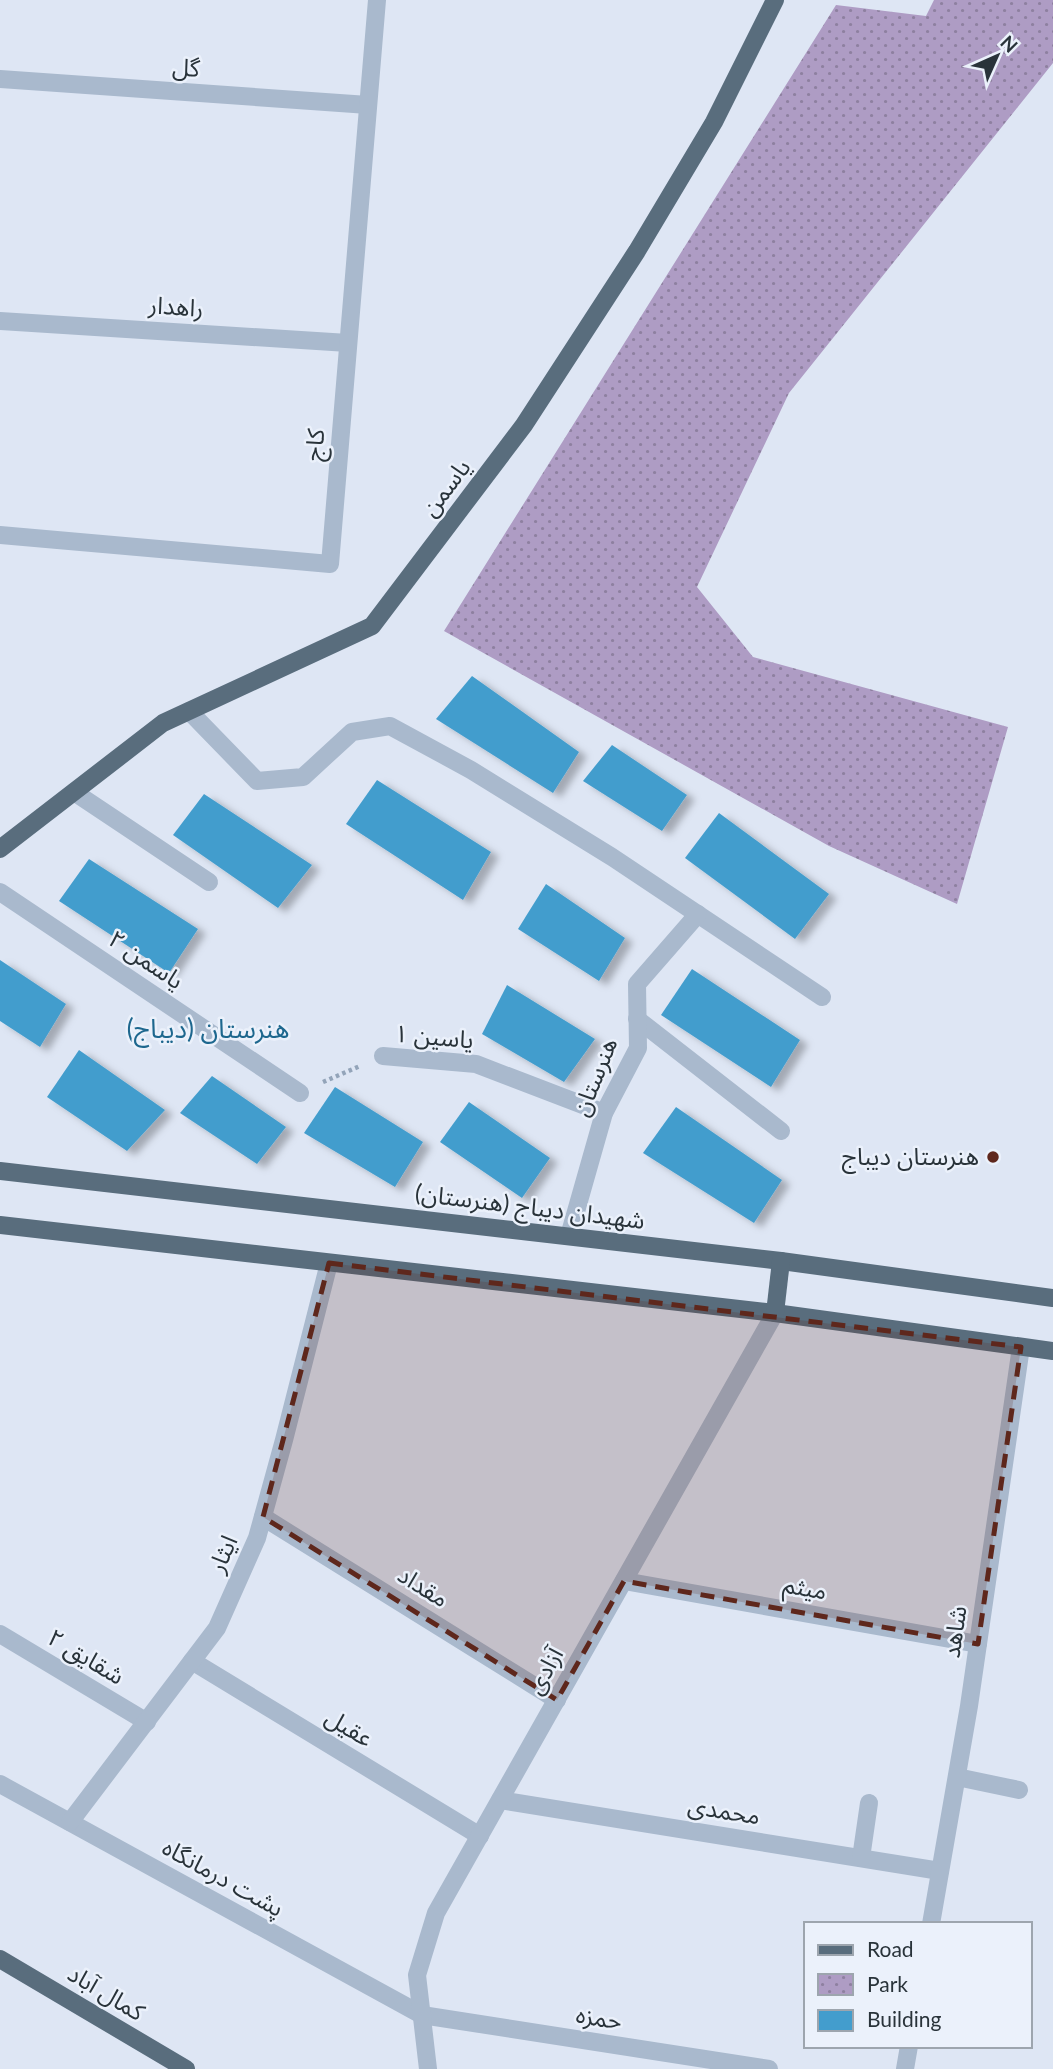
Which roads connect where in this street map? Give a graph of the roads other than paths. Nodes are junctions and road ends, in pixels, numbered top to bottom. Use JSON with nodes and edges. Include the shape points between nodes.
{"nodes":[{"id":1,"x":377,"y":0,"type":"edge"},
{"id":2,"x":775,"y":0,"type":"edge"},
{"id":3,"x":0,"y":79,"type":"edge"},
{"id":4,"x":368,"y":105,"type":"junction"},
{"id":5,"x":0,"y":320,"type":"edge"},
{"id":6,"x":348,"y":343,"type":"junction"},
{"id":7,"x":0,"y":535,"type":"edge"},
{"id":8,"x":189,"y":711,"type":"junction"},
{"id":9,"x":74,"y":792,"type":"junction"},
{"id":10,"x":0,"y":849,"type":"edge"},
{"id":11,"x":209,"y":882,"type":"dead end"},
{"id":12,"x":0,"y":892,"type":"edge"},
{"id":13,"x":698,"y":914,"type":"junction"},
{"id":14,"x":822,"y":996,"type":"dead end"},
{"id":15,"x":637,"y":1019,"type":"junction"},
{"id":16,"x":383,"y":1056,"type":"road end"},
{"id":17,"x":300,"y":1093,"type":"road end"},
{"id":18,"x":604,"y":1112,"type":"junction"},
{"id":19,"x":781,"y":1131,"type":"dead end"},
{"id":20,"x":0,"y":1171,"type":"edge"},
{"id":21,"x":0,"y":1225,"type":"edge"},
{"id":22,"x":569,"y":1236,"type":"junction"},
{"id":23,"x":781,"y":1261,"type":"junction"},
{"id":24,"x":329,"y":1263,"type":"junction"},
{"id":25,"x":1053,"y":1298,"type":"edge"},
{"id":26,"x":775,"y":1314,"type":"junction"},
{"id":27,"x":1021,"y":1347,"type":"junction"},
{"id":28,"x":1053,"y":1351,"type":"edge"},
{"id":29,"x":263,"y":1517,"type":"junction"},
{"id":30,"x":624,"y":1581,"type":"junction"},
{"id":31,"x":0,"y":1634,"type":"edge"},
{"id":32,"x":978,"y":1644,"type":"junction"},
{"id":33,"x":192,"y":1661,"type":"junction"},
{"id":34,"x":556,"y":1700,"type":"junction"},
{"id":35,"x":147,"y":1722,"type":"junction"},
{"id":36,"x":957,"y":1777,"type":"junction"},
{"id":37,"x":0,"y":1784,"type":"edge"},
{"id":38,"x":1019,"y":1790,"type":"dead end"},
{"id":39,"x":500,"y":1800,"type":"junction"},
{"id":40,"x":869,"y":1803,"type":"dead end"},
{"id":41,"x":70,"y":1822,"type":"junction"},
{"id":42,"x":480,"y":1836,"type":"junction"},
{"id":43,"x":861,"y":1858,"type":"junction"},
{"id":44,"x":940,"y":1871,"type":"junction"},
{"id":45,"x":931,"y":1922,"type":"edge"},
{"id":46,"x":0,"y":1959,"type":"edge"},
{"id":47,"x":422,"y":2015,"type":"junction"},
{"id":48,"x":909,"y":2048,"type":"edge"},
{"id":49,"x":186,"y":2069,"type":"edge"},
{"id":50,"x":428,"y":2069,"type":"edge"},
{"id":51,"x":769,"y":2069,"type":"edge"},
{"id":52,"x":905,"y":2069,"type":"edge"}],
"edges":[{"from":1,"to":4,"type":"street","name":"کاج"},
{"from":2,"to":8,"type":"main road","name":"یاسمن","via":[[714,122],[629,262],[524,425],[372,626]]},
{"from":3,"to":4,"type":"street","name":"گل"},
{"from":4,"to":6,"type":"street","name":"کاج"},
{"from":5,"to":6,"type":"street","name":"راهدار"},
{"from":6,"to":7,"type":"street","name":"کاج","via":[[330,564]]},
{"from":8,"to":9,"type":"main road","name":"یاسمن","via":[[163,723]]},
{"from":8,"to":13,"type":"street","via":[[257,781],[303,777],[352,732],[390,726],[471,770]]},
{"from":9,"to":10,"type":"main road","name":"یاسمن"},
{"from":9,"to":11,"type":"street"},
{"from":12,"to":17,"type":"street","name":"یاسمن ۲"},
{"from":13,"to":14,"type":"street"},
{"from":13,"to":15,"type":"street","name":"هنرستان","via":[[637,984]]},
{"from":15,"to":18,"type":"street","name":"هنرستان","via":[[638,1048]]},
{"from":15,"to":19,"type":"street"},
{"from":16,"to":18,"type":"street","name":"یاسین ۱","via":[[476,1064]]},
{"from":18,"to":22,"type":"street","name":"هنرستان"},
{"from":20,"to":22,"type":"main road","name":"شهیدان دیباج (هنرستان)"},
{"from":21,"to":24,"type":"main road"},
{"from":22,"to":23,"type":"main road","name":"شهیدان دیباج (هنرستان)"},
{"from":23,"to":25,"type":"main road","name":"شهیدان دیباج (هنرستان)"},
{"from":23,"to":26,"type":"main road"},
{"from":24,"to":26,"type":"main road"},
{"from":24,"to":29,"type":"street","name":"ایثار"},
{"from":26,"to":27,"type":"main road"},
{"from":26,"to":30,"type":"street","name":"آزادی"},
{"from":27,"to":28,"type":"main road"},
{"from":27,"to":32,"type":"street","name":"شاهد"},
{"from":29,"to":33,"type":"street","name":"ایثار","via":[[217,1628]]},
{"from":29,"to":34,"type":"street","name":"مقداد"},
{"from":30,"to":32,"type":"street","name":"میثم"},
{"from":30,"to":34,"type":"street","name":"آزادی"},
{"from":31,"to":35,"type":"street","name":"شقایق ۲"},
{"from":32,"to":36,"type":"street","name":"شاهد"},
{"from":33,"to":35,"type":"street","name":"ایثار"},
{"from":33,"to":42,"type":"street","name":"عقیل"},
{"from":34,"to":39,"type":"street","name":"آزادی"},
{"from":35,"to":41,"type":"street","name":"ایثار"},
{"from":36,"to":38,"type":"street"},
{"from":36,"to":44,"type":"street","name":"شاهد"},
{"from":37,"to":41,"type":"street","name":"پشت درمانگاه"},
{"from":39,"to":42,"type":"street","name":"آزادی"},
{"from":39,"to":43,"type":"street","name":"محمدی"},
{"from":40,"to":43,"type":"street"},
{"from":41,"to":47,"type":"street","name":"پشت درمانگاه"},
{"from":42,"to":47,"type":"street","name":"آزادی","via":[[436,1913],[417,1975]]},
{"from":43,"to":44,"type":"street","name":"محمدی"},
{"from":44,"to":45,"type":"street","name":"شاهد"},
{"from":46,"to":49,"type":"main road","name":"کمال آباد"},
{"from":47,"to":50,"type":"street","name":"آزادی"},
{"from":47,"to":51,"type":"street","name":"حمزه"},
{"from":48,"to":52,"type":"street"}]}
